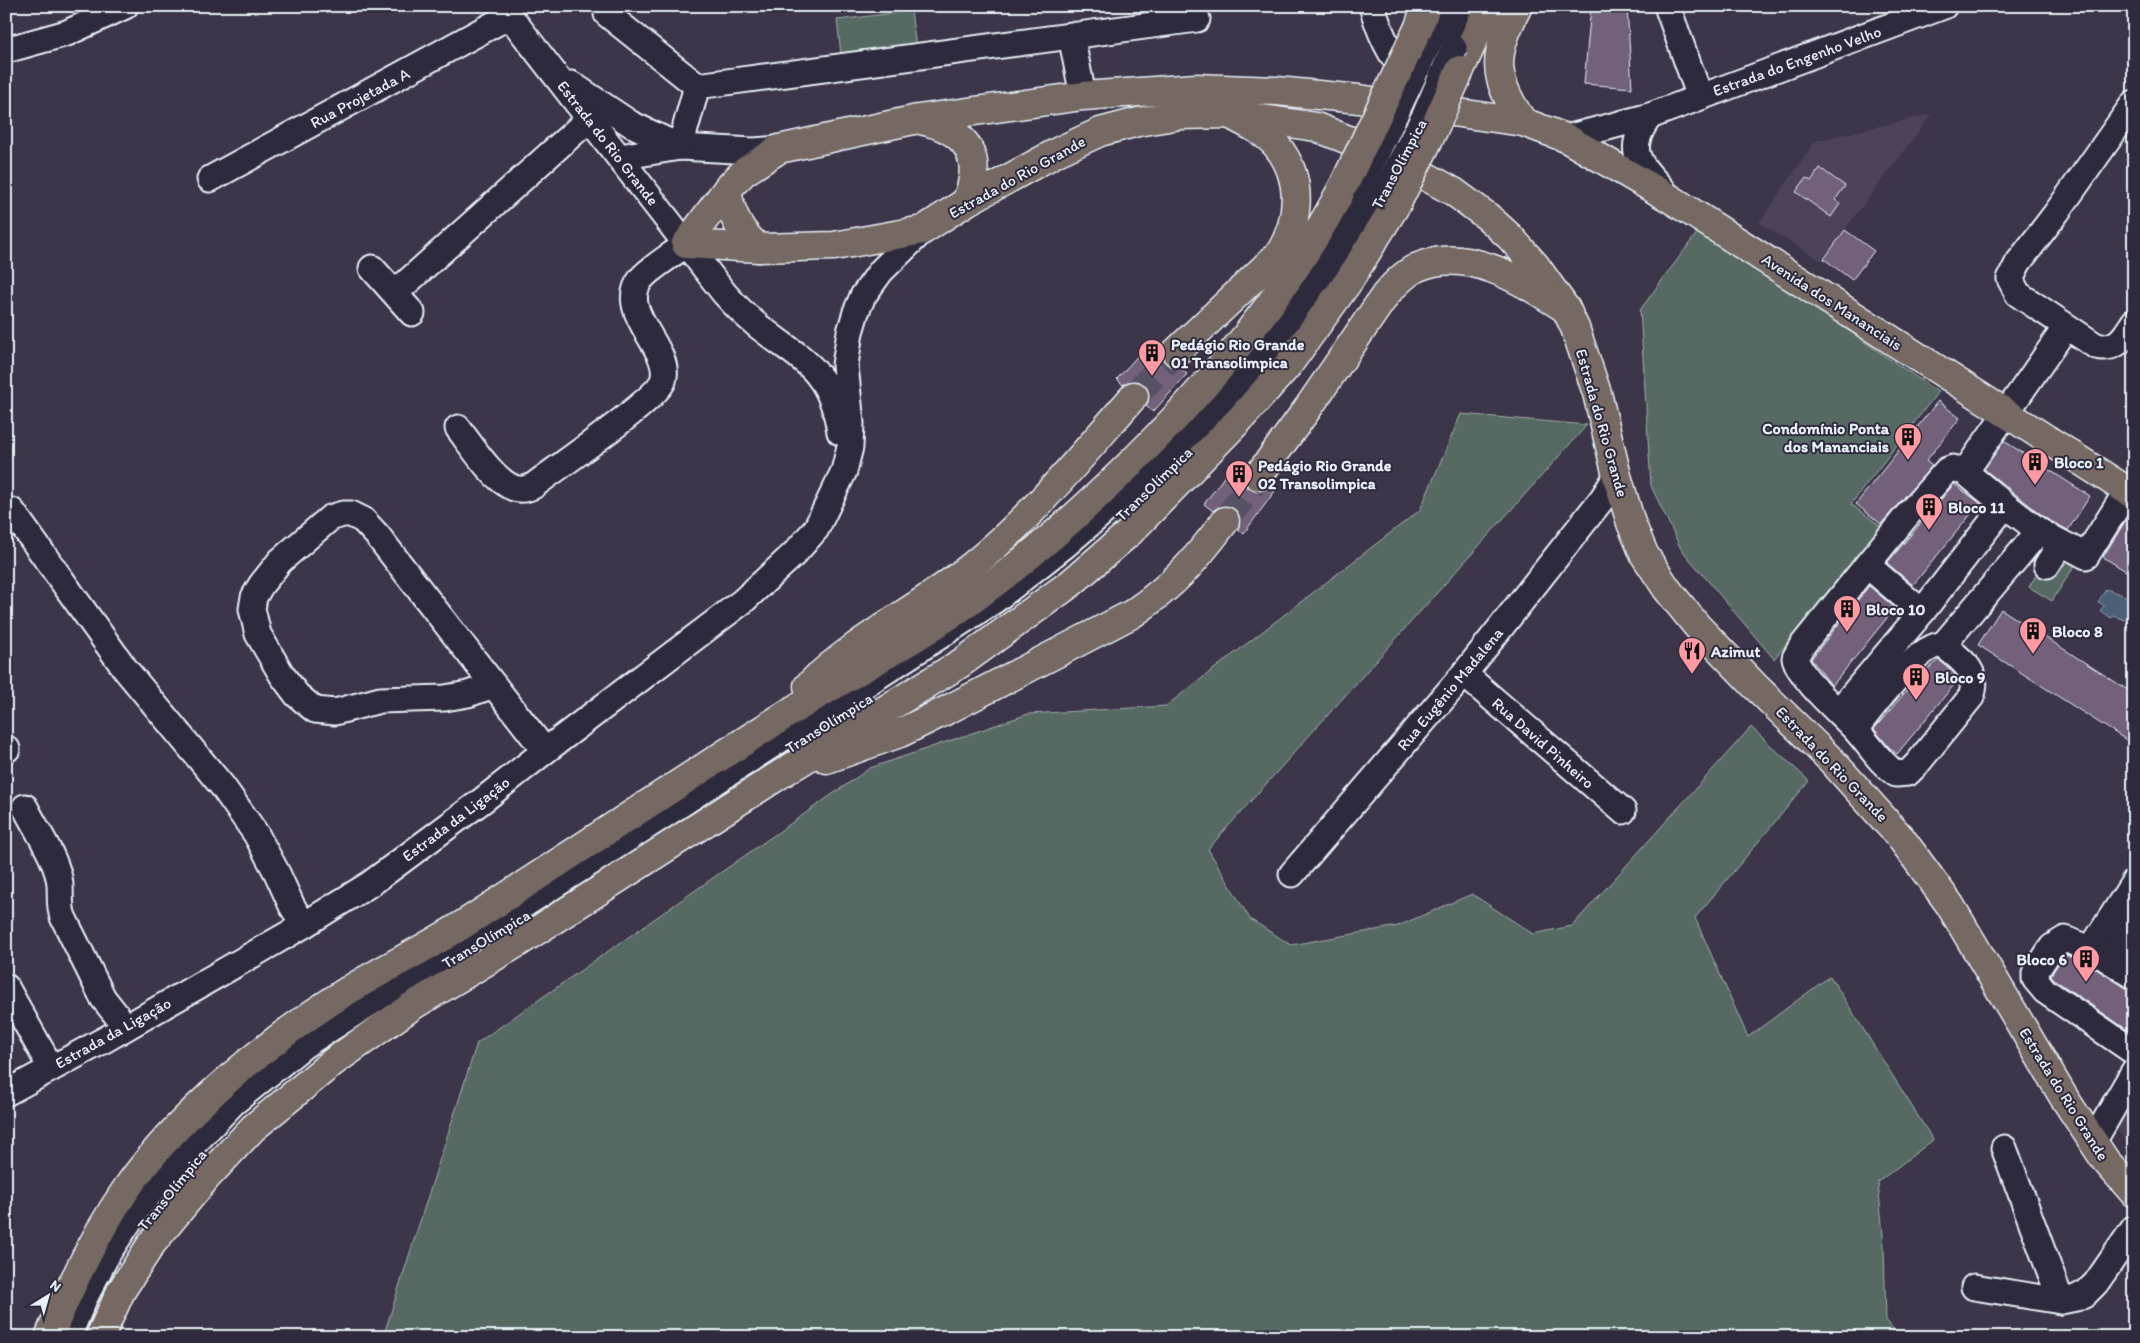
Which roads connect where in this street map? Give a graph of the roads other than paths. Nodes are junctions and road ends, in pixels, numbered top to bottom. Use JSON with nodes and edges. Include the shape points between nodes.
{"nodes":[{"id":1,"x":125,"y":6,"type":"edge"},
{"id":2,"x":1372,"y":6,"type":"edge"},
{"id":3,"x":1446,"y":6,"type":"edge"},
{"id":4,"x":1470,"y":6,"type":"edge"},
{"id":5,"x":1489,"y":6,"type":"edge"},
{"id":6,"x":1518,"y":6,"type":"edge"},
{"id":7,"x":1667,"y":6,"type":"edge"},
{"id":8,"x":1944,"y":6,"type":"edge"},
{"id":9,"x":505,"y":11,"type":"edge"},
{"id":10,"x":607,"y":14,"type":"dead end"},
{"id":11,"x":1198,"y":19,"type":"dead end"},
{"id":12,"x":1072,"y":35,"type":"junction"},
{"id":13,"x":1438,"y":38,"type":"edge"},
{"id":14,"x":6,"y":50,"type":"edge"},
{"id":15,"x":547,"y":66,"type":"junction"},
{"id":16,"x":697,"y":86,"type":"junction"},
{"id":17,"x":1083,"y":96,"type":"junction"},
{"id":18,"x":1700,"y":97,"type":"junction"},
{"id":19,"x":2134,"y":103,"type":"edge"},
{"id":20,"x":1461,"y":112,"type":"junction"},
{"id":21,"x":1230,"y":114,"type":"junction"},
{"id":22,"x":1650,"y":116,"type":"junction"},
{"id":23,"x":589,"y":119,"type":"junction"},
{"id":24,"x":918,"y":119,"type":"junction"},
{"id":25,"x":1522,"y":122,"type":"junction"},
{"id":26,"x":1566,"y":138,"type":"junction"},
{"id":27,"x":680,"y":146,"type":"junction"},
{"id":28,"x":779,"y":149,"type":"junction"},
{"id":29,"x":620,"y":157,"type":"junction"},
{"id":30,"x":210,"y":179,"type":"dead end"},
{"id":31,"x":1353,"y":185,"type":"junction"},
{"id":32,"x":727,"y":190,"type":"junction"},
{"id":33,"x":1672,"y":199,"type":"junction"},
{"id":34,"x":1389,"y":200,"type":"junction"},
{"id":35,"x":966,"y":202,"type":"junction"},
{"id":36,"x":923,"y":230,"type":"junction"},
{"id":37,"x":686,"y":244,"type":"junction"},
{"id":38,"x":759,"y":248,"type":"junction"},
{"id":39,"x":372,"y":268,"type":"dead end"},
{"id":40,"x":395,"y":293,"type":"junction"},
{"id":41,"x":1566,"y":309,"type":"junction"},
{"id":42,"x":412,"y":313,"type":"dead end"},
{"id":43,"x":2134,"y":322,"type":"edge"},
{"id":44,"x":2066,"y":328,"type":"junction"},
{"id":45,"x":1176,"y":352,"type":"tunnel mouth"},
{"id":46,"x":1134,"y":396,"type":"tunnel mouth"},
{"id":47,"x":2006,"y":413,"type":"junction"},
{"id":48,"x":458,"y":428,"type":"dead end"},
{"id":49,"x":844,"y":471,"type":"junction"},
{"id":50,"x":1965,"y":472,"type":"junction"},
{"id":51,"x":1258,"y":476,"type":"tunnel mouth"},
{"id":52,"x":2125,"y":490,"type":"edge"},
{"id":53,"x":1614,"y":492,"type":"junction"},
{"id":54,"x":2005,"y":505,"type":"junction"},
{"id":55,"x":12,"y":511,"type":"dead end"},
{"id":56,"x":1225,"y":520,"type":"tunnel mouth"},
{"id":57,"x":2040,"y":531,"type":"junction"},
{"id":58,"x":2074,"y":550,"type":"junction"},
{"id":59,"x":1867,"y":565,"type":"junction"},
{"id":60,"x":2047,"y":565,"type":"dead end"},
{"id":61,"x":1922,"y":612,"type":"junction"},
{"id":62,"x":1943,"y":645,"type":"junction"},
{"id":63,"x":1464,"y":674,"type":"junction"},
{"id":64,"x":494,"y":685,"type":"junction"},
{"id":65,"x":790,"y":711,"type":"junction"},
{"id":66,"x":1838,"y":712,"type":"junction"},
{"id":67,"x":1855,"y":729,"type":"junction"},
{"id":68,"x":545,"y":750,"type":"junction"},
{"id":69,"x":784,"y":772,"type":"junction"},
{"id":70,"x":25,"y":807,"type":"dead end"},
{"id":71,"x":1623,"y":811,"type":"dead end"},
{"id":72,"x":1292,"y":874,"type":"dead end"},
{"id":73,"x":2134,"y":882,"type":"edge"},
{"id":74,"x":2134,"y":924,"type":"edge"},
{"id":75,"x":304,"y":925,"type":"junction"},
{"id":76,"x":2101,"y":955,"type":"junction"},
{"id":77,"x":2134,"y":976,"type":"edge"},
{"id":78,"x":6,"y":987,"type":"edge"},
{"id":79,"x":126,"y":1028,"type":"junction"},
{"id":80,"x":2134,"y":1052,"type":"edge"},
{"id":81,"x":51,"y":1068,"type":"junction"},
{"id":82,"x":2134,"y":1071,"type":"edge"},
{"id":83,"x":6,"y":1093,"type":"edge"},
{"id":84,"x":2093,"y":1142,"type":"junction"},
{"id":85,"x":2004,"y":1148,"type":"dead end"},
{"id":86,"x":2130,"y":1186,"type":"edge"},
{"id":87,"x":2134,"y":1228,"type":"edge"},
{"id":88,"x":1974,"y":1287,"type":"dead end"},
{"id":89,"x":2061,"y":1300,"type":"junction"},
{"id":90,"x":49,"y":1337,"type":"edge"},
{"id":91,"x":68,"y":1337,"type":"edge"},
{"id":92,"x":81,"y":1337,"type":"edge"},
{"id":93,"x":100,"y":1337,"type":"edge"}],
"edges":[{"from":1,"to":14,"type":"street","via":[[67,33]]},
{"from":2,"to":20,"type":"street","via":[[1381,34],[1408,74]]},
{"from":3,"to":13,"type":"street","name":"TransOlímpica"},
{"from":4,"to":13,"type":"street","name":"TransOlímpica"},
{"from":5,"to":13,"type":"main road","name":"TransOlímpica"},
{"from":6,"to":25,"type":"main road","via":[[1504,34],[1498,57],[1509,103]]},
{"from":7,"to":18,"type":"street"},
{"from":8,"to":18,"type":"street","name":"Estrada do Engenho Velho"},
{"from":9,"to":15,"type":"street","name":"Estrada do Rio Grande"},
{"from":9,"to":30,"type":"street","name":"Rua Projetada A"},
{"from":10,"to":16,"type":"street"},
{"from":11,"to":12,"type":"street"},
{"from":12,"to":16,"type":"street"},
{"from":12,"to":17,"type":"street"},
{"from":13,"to":31,"type":"main road","name":"TransOlímpica","bridge":true},
{"from":13,"to":34,"type":"main road","name":"TransOlímpica","bridge":true,"via":[[1433,131]]},
{"from":15,"to":23,"type":"street","name":"Estrada do Rio Grande"},
{"from":15,"to":27,"type":"street","name":"Estrada do Rio Grande","via":[[631,124]]},
{"from":16,"to":27,"type":"street"},
{"from":17,"to":20,"type":"main road","name":"Estrada do Rio Grande","via":[[1196,88],[1277,91]]},
{"from":17,"to":24,"type":"main road","name":"Estrada do Rio Grande"},
{"from":18,"to":22,"type":"street","name":"Estrada do Engenho Velho"},
{"from":19,"to":44,"type":"street","via":[[2012,274],[2012,286],[2018,294]]},
{"from":20,"to":25,"type":"main road","name":"Estrada do Rio Grande"},
{"from":21,"to":35,"type":"main road","name":"Estrada do Rio Grande","via":[[1180,115],[1100,132]]},
{"from":21,"to":41,"type":"main road","name":"Estrada do Rio Grande","via":[[1316,127],[1454,192],[1510,237]]},
{"from":21,"to":45,"type":"main road","via":[[1264,134],[1276,146],[1293,175],[1296,213],[1289,238],[1280,253]]},
{"from":22,"to":26,"type":"street","name":"Estrada do Engenho Velho"},
{"from":22,"to":33,"type":"street","via":[[1639,134],[1637,155],[1642,167]]},
{"from":23,"to":29,"type":"street","name":"Estrada do Rio Grande"},
{"from":23,"to":40,"type":"street"},
{"from":24,"to":28,"type":"main road","name":"Estrada do Rio Grande"},
{"from":24,"to":35,"type":"main road","via":[[950,129],[967,147],[975,170]]},
{"from":25,"to":26,"type":"main road","name":"Avenida dos Mananciais"},
{"from":26,"to":33,"type":"main road","name":"Avenida dos Mananciais"},
{"from":27,"to":28,"type":"street","name":"Estrada do Rio Grande","via":[[753,151]]},
{"from":27,"to":29,"type":"street"},
{"from":28,"to":32,"type":"main road","name":"Estrada do Rio Grande","via":[[744,172]]},
{"from":29,"to":37,"type":"street","name":"Estrada do Rio Grande"},
{"from":31,"to":65,"type":"main road","name":"TransOlímpica","via":[[1254,329],[1173,423],[1089,504],[975,598]]},
{"from":31,"to":91,"type":"street","name":"TransOlímpica","via":[[1326,248],[1260,342],[1194,420],[1124,494],[995,600],[303,1046],[233,1103],[141,1204],[108,1253]]},
{"from":32,"to":37,"type":"main road","name":"Estrada do Rio Grande"},
{"from":32,"to":38,"type":"main road","via":[[728,202],[737,223]]},
{"from":33,"to":47,"type":"main road","name":"Avenida dos Mananciais"},
{"from":34,"to":69,"type":"main road","name":"TransOlímpica","via":[[1348,282],[1288,365],[1130,532],[1071,583],[961,663]]},
{"from":34,"to":92,"type":"street","name":"TransOlímpica","via":[[1313,307],[1224,416],[1156,486],[1089,545],[1022,599],[944,651],[423,978],[319,1047],[231,1124],[181,1176],[138,1231]]},
{"from":35,"to":36,"type":"main road","name":"Estrada do Rio Grande"},
{"from":36,"to":38,"type":"main road","name":"Estrada do Rio Grande","via":[[834,246]]},
{"from":36,"to":49,"type":"street","name":"Estrada da Ligação","via":[[881,271],[856,312],[845,365],[851,424]]},
{"from":37,"to":38,"type":"main road","name":"Estrada do Rio Grande"},
{"from":37,"to":48,"type":"street","via":[[642,278],[635,289],[634,304],[662,362],[664,373],[662,382],[641,405],[525,489],[514,488],[503,481]]},
{"from":37,"to":49,"type":"street","via":[[738,309],[806,362],[819,376],[837,415]]},
{"from":39,"to":40,"type":"street"},
{"from":40,"to":42,"type":"street"},
{"from":41,"to":51,"type":"main road","via":[[1494,268],[1460,262],[1436,262],[1417,267],[1399,279],[1386,294]]},
{"from":41,"to":53,"type":"main road","name":"Estrada do Rio Grande","via":[[1597,393]]},
{"from":43,"to":44,"type":"street","via":[[2123,339],[2105,348]]},
{"from":44,"to":47,"type":"street"},
{"from":46,"to":65,"type":"main road","via":[[1041,500],[974,565],[845,654],[805,688]]},
{"from":47,"to":50,"type":"street"},
{"from":47,"to":52,"type":"main road","name":"Avenida dos Mananciais"},
{"from":49,"to":68,"type":"street","name":"Estrada da Ligação","via":[[816,529],[795,553],[743,601]]},
{"from":50,"to":54,"type":"street"},
{"from":50,"to":59,"type":"street","via":[[1953,468],[1942,474]]},
{"from":52,"to":58,"type":"street"},
{"from":53,"to":63,"type":"street","name":"Rua Eugênio Madalena"},
{"from":53,"to":84,"type":"main road","name":"Estrada do Rio Grande","via":[[1644,554],[1697,626],[1844,774],[1901,838],[1950,905]]},
{"from":54,"to":57,"type":"street"},
{"from":54,"to":61,"type":"street"},
{"from":55,"to":75,"type":"street","via":[[126,670],[223,787],[256,834]]},
{"from":56,"to":69,"type":"main road","via":[[1195,561],[1157,597],[1132,614],[900,732]]},
{"from":57,"to":58,"type":"street"},
{"from":57,"to":62,"type":"street"},
{"from":58,"to":60,"type":"street"},
{"from":59,"to":61,"type":"street"},
{"from":59,"to":66,"type":"street","via":[[1795,658],[1804,675]]},
{"from":61,"to":66,"type":"street"},
{"from":62,"to":67,"type":"street","via":[[1935,645],[1921,653]]},
{"from":62,"to":67,"type":"street","via":[[1962,660],[1975,679],[1975,688],[1908,773],[1896,774],[1886,767]]},
{"from":63,"to":71,"type":"street","name":"Rua David Pinheiro"},
{"from":63,"to":72,"type":"street","name":"Rua Eugênio Madalena"},
{"from":64,"to":64,"type":"street","via":[[444,698],[380,700],[341,711],[315,710],[297,696],[258,634],[252,609],[254,597],[280,561],[330,518],[351,514],[363,520],[377,535]]},
{"from":64,"to":68,"type":"street"},
{"from":65,"to":90,"type":"main road","name":"TransOlímpica","via":[[455,930],[344,993],[237,1071],[192,1113],[128,1187],[96,1239]]},
{"from":66,"to":67,"type":"street"},
{"from":68,"to":75,"type":"street","name":"Estrada da Ligação","via":[[370,884]]},
{"from":69,"to":93,"type":"main road","name":"TransOlímpica","via":[[519,942],[412,1006],[333,1062],[253,1128],[152,1243],[122,1291]]},
{"from":70,"to":79,"type":"street","via":[[60,880],[59,906],[63,917],[103,998]]},
{"from":73,"to":76,"type":"street"},
{"from":74,"to":76,"type":"street"},
{"from":75,"to":79,"type":"street","name":"Estrada da Ligação"},
{"from":76,"to":77,"type":"street"},
{"from":76,"to":80,"type":"street","via":[[2070,939],[2061,940],[2052,947],[2035,979],[2045,991]]},
{"from":78,"to":81,"type":"street"},
{"from":79,"to":81,"type":"street","name":"Estrada da Ligação"},
{"from":81,"to":83,"type":"street","name":"Estrada da Ligação"},
{"from":82,"to":84,"type":"street"},
{"from":84,"to":86,"type":"main road","name":"Estrada do Rio Grande"},
{"from":85,"to":89,"type":"street"},
{"from":87,"to":89,"type":"street","via":[[2096,1283],[2076,1298]]},
{"from":88,"to":89,"type":"street"}]}
